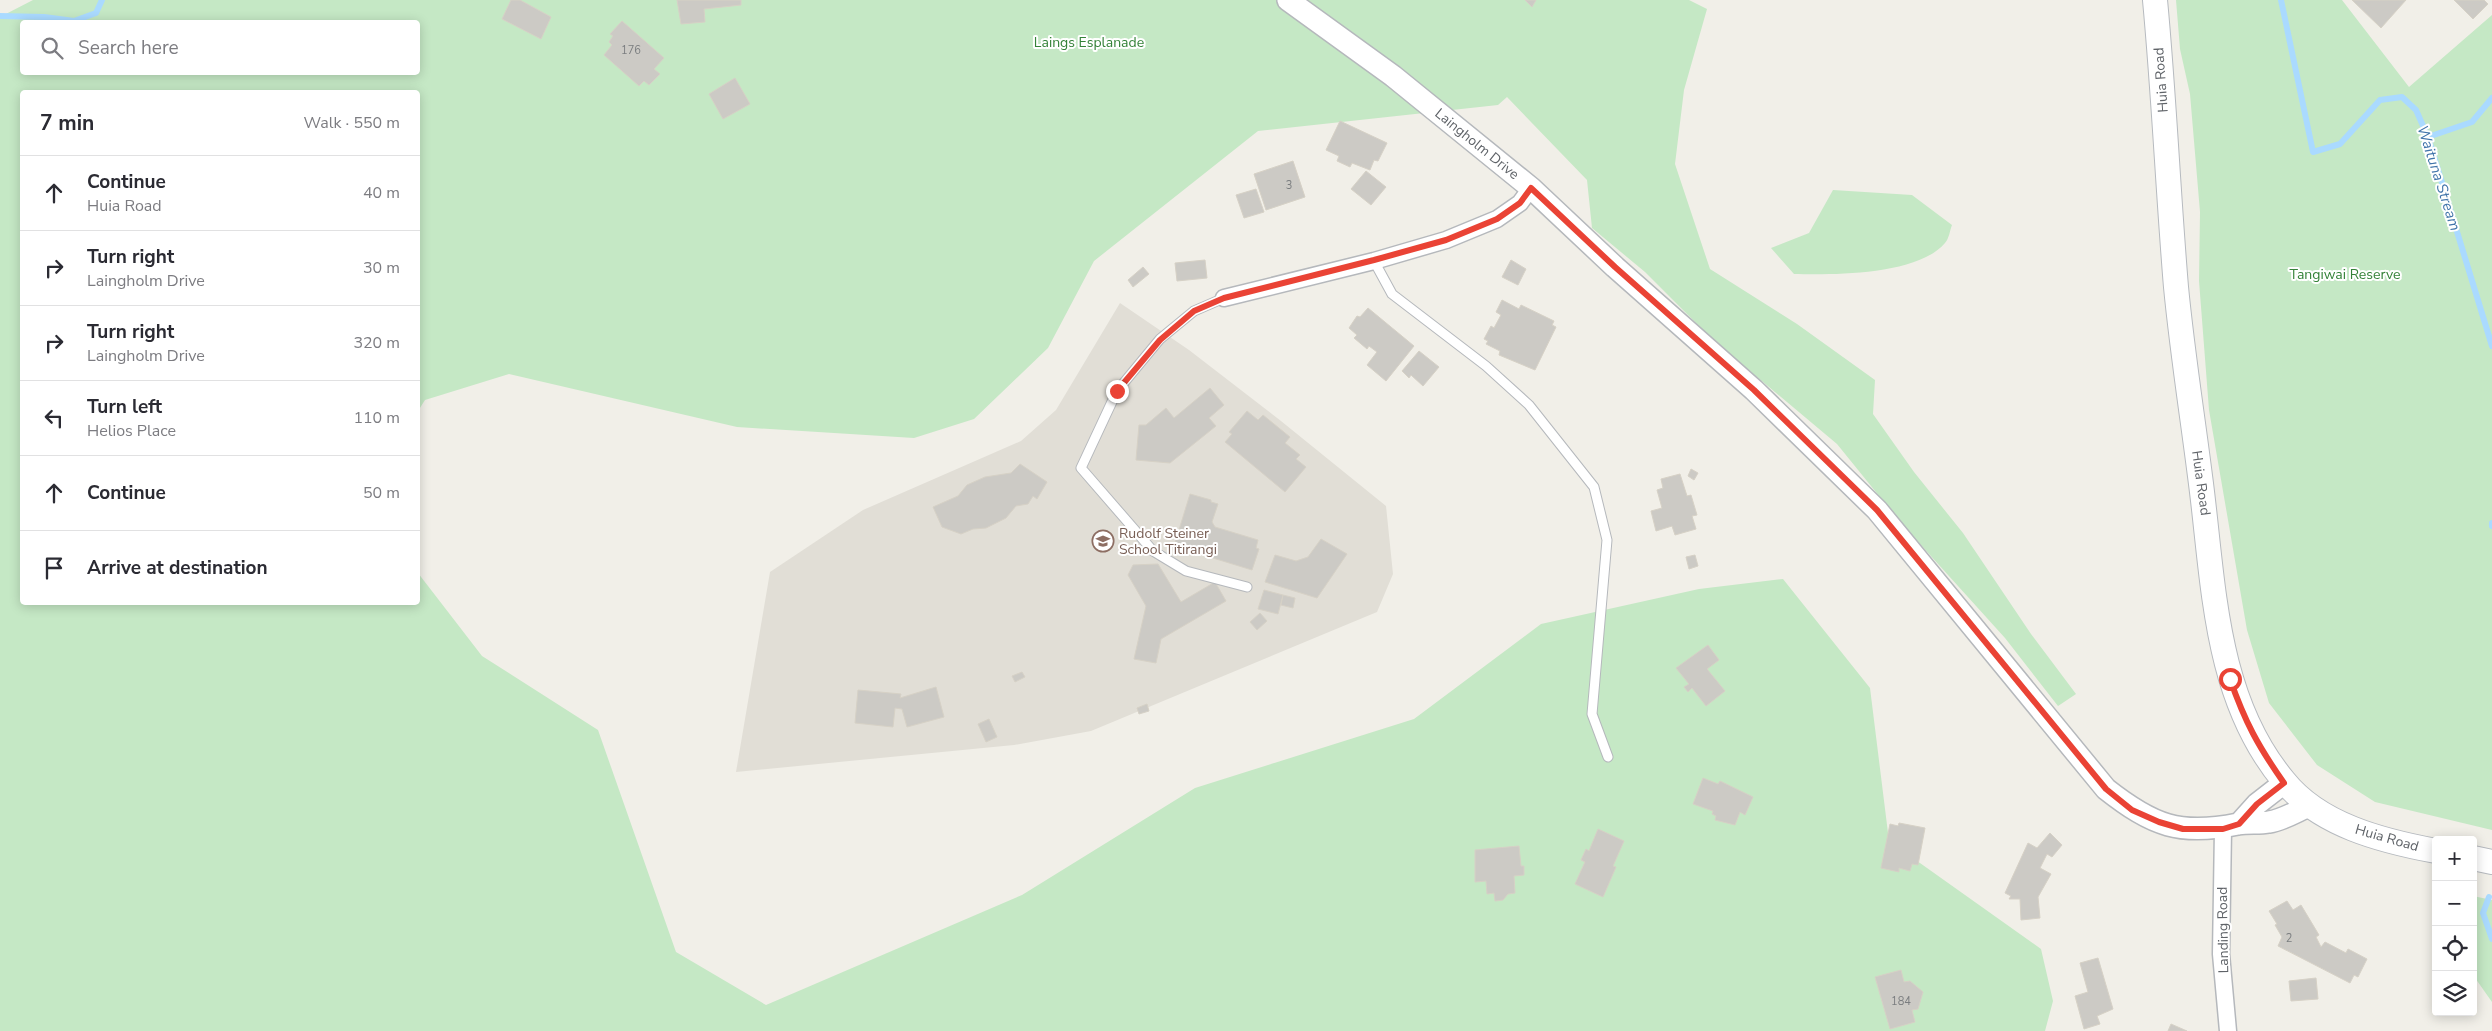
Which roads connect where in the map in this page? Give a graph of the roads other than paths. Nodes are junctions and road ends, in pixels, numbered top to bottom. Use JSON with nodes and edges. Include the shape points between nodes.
{"nodes":[{"id":1,"x":1288,"y":0,"type":"edge"},
{"id":2,"x":2154,"y":0,"type":"edge"},
{"id":3,"x":1531,"y":188,"type":"junction"},
{"id":4,"x":1374,"y":260,"type":"junction"},
{"id":5,"x":1224,"y":298,"type":"joint"},
{"id":6,"x":1247,"y":587,"type":"dead end"},
{"id":7,"x":1608,"y":758,"type":"dead end"},
{"id":8,"x":2284,"y":783,"type":"junction"},
{"id":9,"x":2309,"y":806,"type":"junction"},
{"id":10,"x":2231,"y":826,"type":"junction"},
{"id":11,"x":2432,"y":850,"type":"edge"},
{"id":12,"x":2477,"y":859,"type":"edge"},
{"id":13,"x":2492,"y":862,"type":"edge"},
{"id":14,"x":2228,"y":1031,"type":"edge"}],
"edges":[{"from":1,"to":3,"type":"street","name":"Laingholm Drive","via":[[1393,76]]},
{"from":2,"to":8,"type":"main road","name":"Huia Road","via":[[2178,298],[2223,648],[2241,711],[2258,746]]},
{"from":3,"to":4,"type":"street","via":[[1520,203],[1497,219],[1446,240]]},
{"from":3,"to":10,"type":"street","name":"Laingholm Drive","via":[[1754,390],[1877,510],[2106,789],[2132,810],[2159,822],[2183,829]]},
{"from":4,"to":5,"type":"street"},
{"from":4,"to":7,"type":"lane","via":[[1392,294],[1486,366],[1529,405],[1594,487],[1607,540],[1592,714]]},
{"from":5,"to":6,"type":"lane","via":[[1194,311],[1160,340],[1117,391],[1080,468],[1153,550],[1186,571]]},
{"from":8,"to":9,"type":"main road","name":"Huia Road"},
{"from":8,"to":10,"type":"street"},
{"from":9,"to":10,"type":"street","name":"Laingholm Drive","via":[[2270,822]]},
{"from":9,"to":11,"type":"main road","name":"Huia Road","via":[[2374,836]]},
{"from":10,"to":14,"type":"street","name":"Landing Road","via":[[2221,954]]},
{"from":12,"to":13,"type":"main road"}]}
